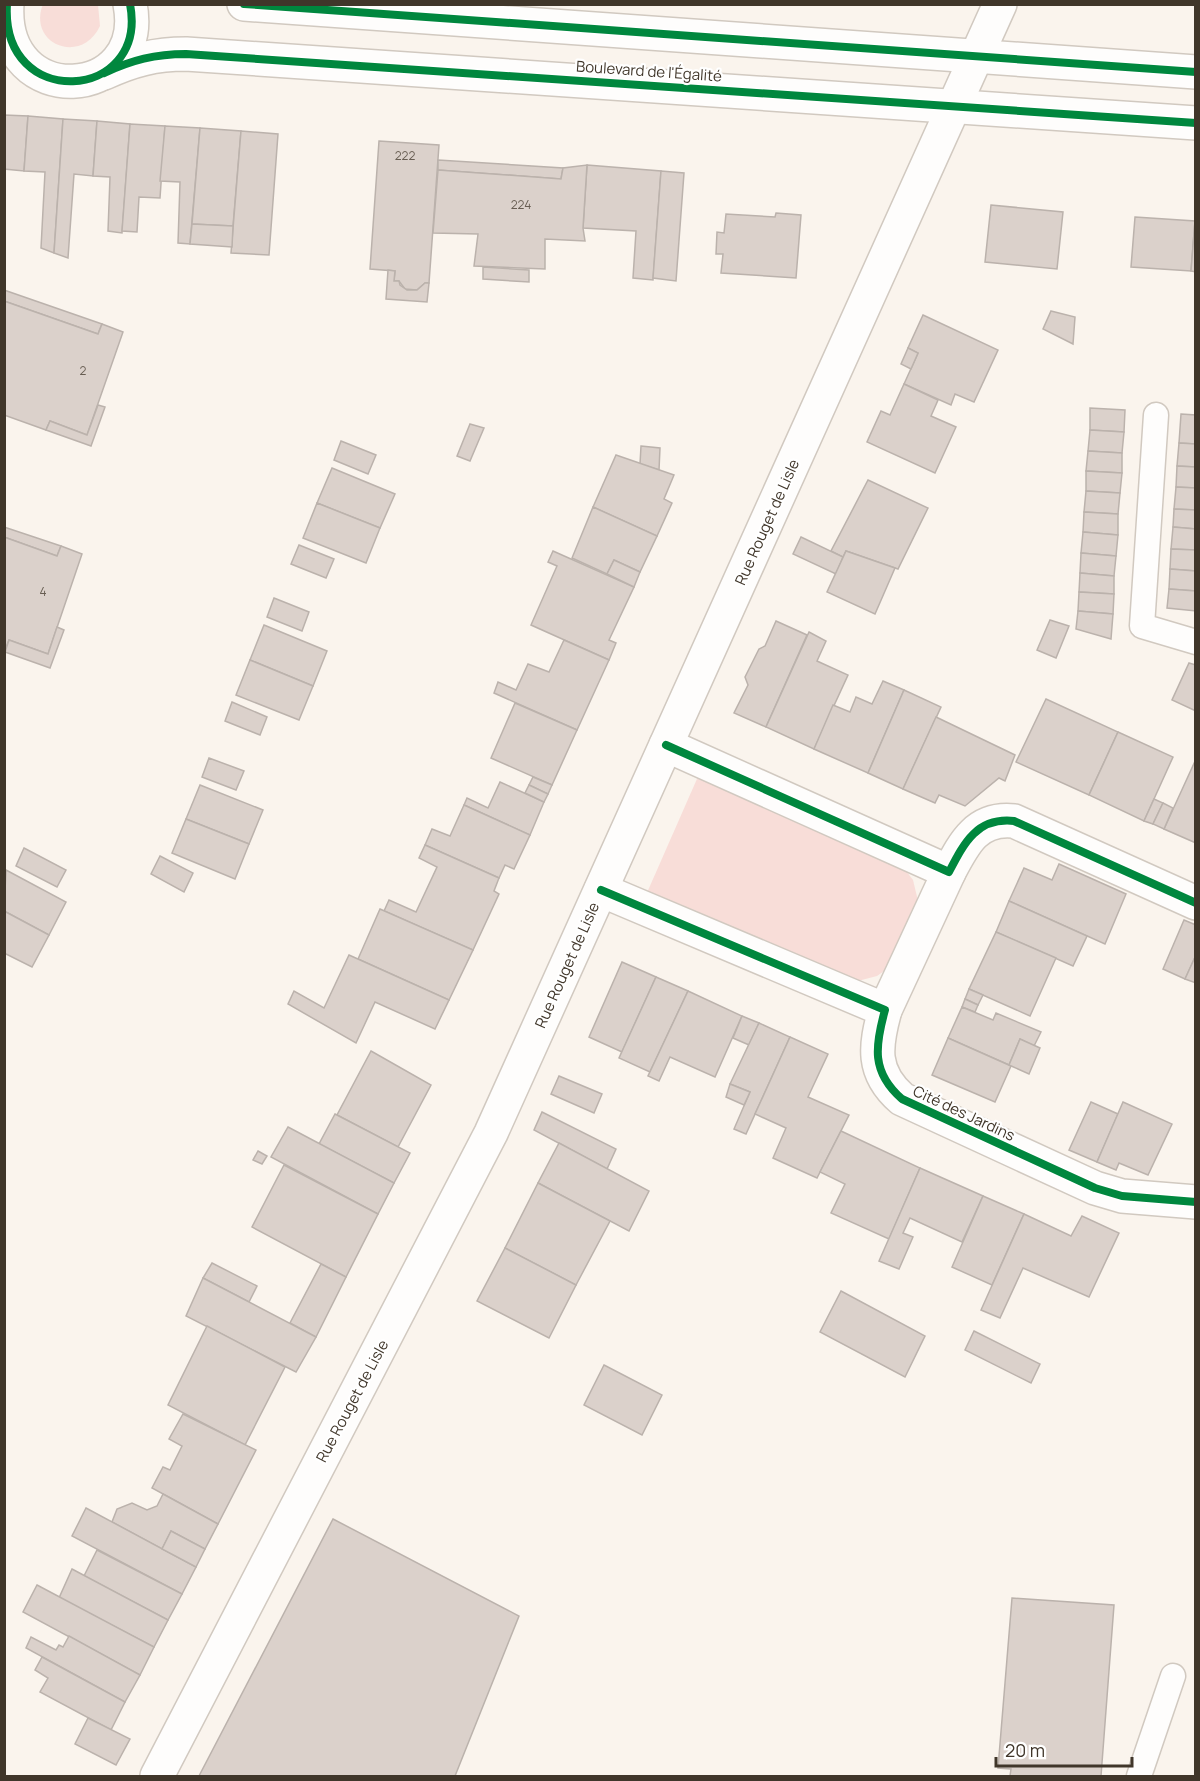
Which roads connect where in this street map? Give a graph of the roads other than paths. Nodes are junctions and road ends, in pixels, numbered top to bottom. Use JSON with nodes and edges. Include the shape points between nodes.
{"nodes":[{"id":1,"x":7,"y":4,"type":"edge"},
{"id":2,"x":130,"y":4,"type":"edge"},
{"id":3,"x":244,"y":4,"type":"edge"},
{"id":4,"x":1000,"y":4,"type":"edge"},
{"id":5,"x":12,"y":54,"type":"edge"},
{"id":6,"x":976,"y":57,"type":"junction"},
{"id":7,"x":1196,"y":72,"type":"edge"},
{"id":8,"x":104,"y":73,"type":"junction"},
{"id":9,"x":954,"y":107,"type":"junction"},
{"id":10,"x":1196,"y":123,"type":"edge"},
{"id":11,"x":1156,"y":415,"type":"dead end"},
{"id":12,"x":1196,"y":642,"type":"edge"},
{"id":13,"x":666,"y":745,"type":"junction"},
{"id":14,"x":949,"y":872,"type":"junction"},
{"id":15,"x":601,"y":890,"type":"junction"},
{"id":16,"x":1196,"y":903,"type":"edge"},
{"id":17,"x":885,"y":1010,"type":"junction"},
{"id":18,"x":1196,"y":1202,"type":"edge"},
{"id":19,"x":1173,"y":1676,"type":"dead end"},
{"id":20,"x":157,"y":1776,"type":"edge"},
{"id":21,"x":1139,"y":1776,"type":"edge"}],
"edges":[{"from":1,"to":5,"type":"street","via":[[6,27]]},
{"from":2,"to":8,"type":"street","via":[[129,39],[119,58]]},
{"from":3,"to":6,"type":"street"},
{"from":4,"to":6,"type":"street","name":"Rue Rouget de Lisle"},
{"from":5,"to":8,"type":"street","name":"Boulevard de l'Égalité","via":[[34,73],[64,82],[84,81]]},
{"from":6,"to":7,"type":"street"},
{"from":6,"to":9,"type":"street","name":"Rue Rouget de Lisle"},
{"from":8,"to":9,"type":"street","name":"Boulevard de l'Égalité","via":[[139,58],[186,54]]},
{"from":9,"to":10,"type":"street","name":"Boulevard de l'Égalité"},
{"from":9,"to":13,"type":"street","name":"Rue Rouget de Lisle"},
{"from":11,"to":12,"type":"lane","via":[[1142,626]]},
{"from":13,"to":14,"type":"street"},
{"from":13,"to":15,"type":"street","name":"Rue Rouget de Lisle"},
{"from":14,"to":16,"type":"street","name":"Cité des Jardins","via":[[973,832],[992,821],[1014,821]]},
{"from":14,"to":17,"type":"street","name":"Cité des Jardins"},
{"from":15,"to":17,"type":"street"},
{"from":15,"to":20,"type":"street","name":"Rue Rouget de Lisle","via":[[481,1152]]},
{"from":17,"to":18,"type":"street","name":"Cité des Jardins","via":[[878,1035],[880,1072],[888,1087],[902,1099],[1095,1188],[1122,1196]]},
{"from":19,"to":21,"type":"lane"}]}
